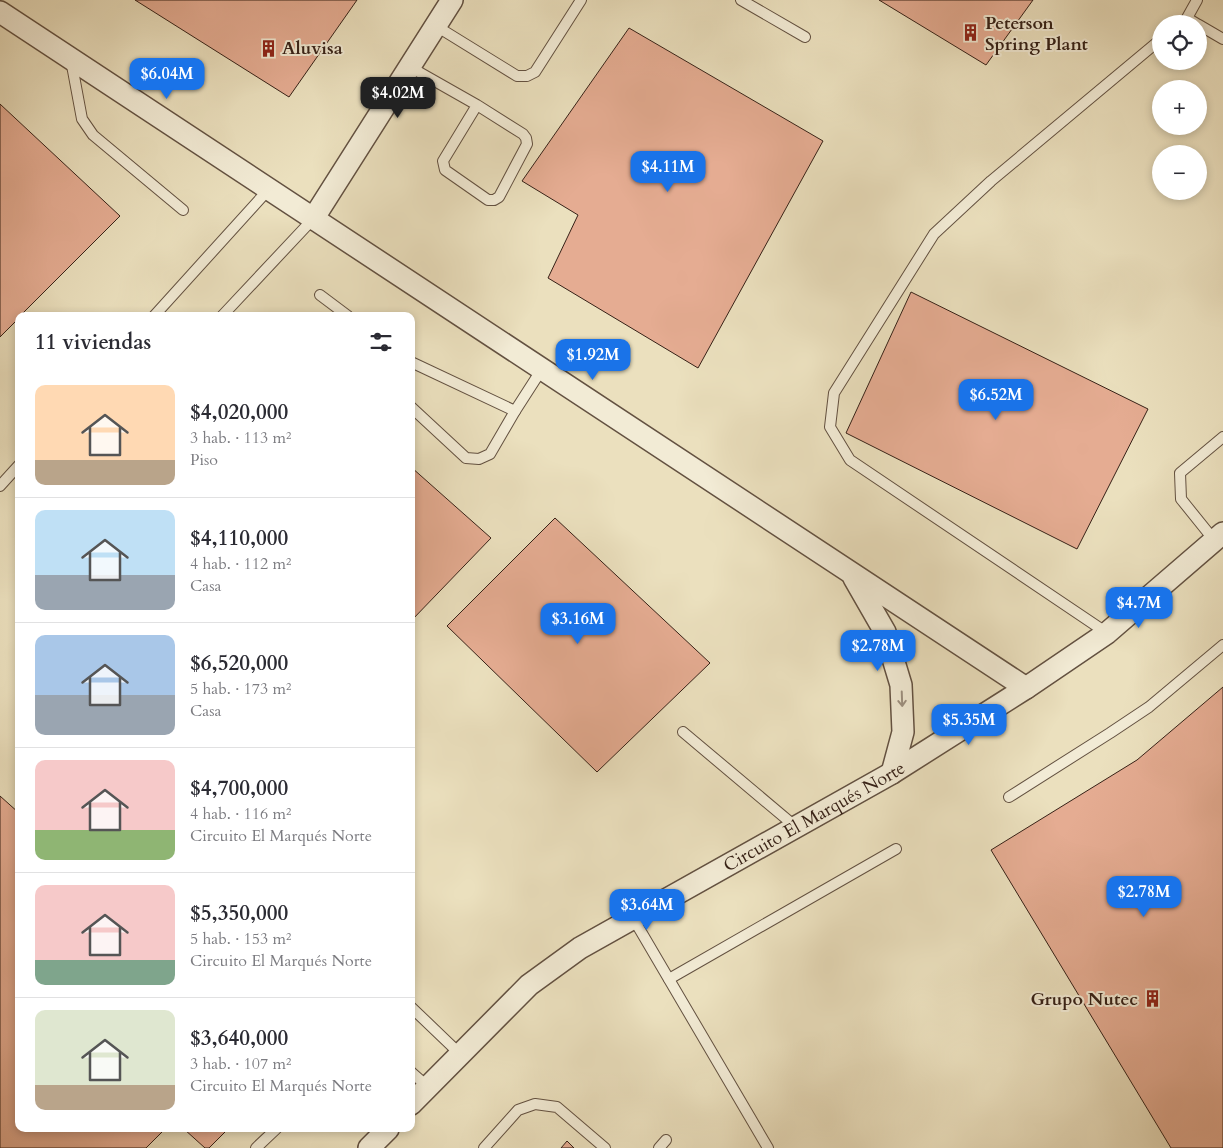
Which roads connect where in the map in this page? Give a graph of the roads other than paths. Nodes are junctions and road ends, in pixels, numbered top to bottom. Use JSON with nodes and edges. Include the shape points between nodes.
{"nodes":[{"id":1,"x":452,"y":0,"type":"edge"},
{"id":2,"x":582,"y":0,"type":"edge"},
{"id":3,"x":741,"y":0,"type":"edge"},
{"id":4,"x":1197,"y":0,"type":"edge"},
{"id":5,"x":0,"y":12,"type":"edge"},
{"id":6,"x":1188,"y":15,"type":"edge"},
{"id":7,"x":436,"y":26,"type":"junction"},
{"id":8,"x":1207,"y":29,"type":"edge"},
{"id":9,"x":805,"y":37,"type":"dead end"},
{"id":10,"x":1223,"y":39,"type":"edge"},
{"id":11,"x":1152,"y":47,"type":"edge"},
{"id":12,"x":71,"y":59,"type":"junction"},
{"id":13,"x":410,"y":68,"type":"junction"},
{"id":14,"x":477,"y":105,"type":"junction"},
{"id":15,"x":269,"y":189,"type":"junction"},
{"id":16,"x":183,"y":210,"type":"dead end"},
{"id":17,"x":313,"y":219,"type":"junction"},
{"id":18,"x":320,"y":295,"type":"dead end"},
{"id":19,"x":158,"y":312,"type":"edge"},
{"id":20,"x":226,"y":312,"type":"edge"},
{"id":21,"x":343,"y":312,"type":"edge"},
{"id":22,"x":415,"y":364,"type":"edge"},
{"id":23,"x":542,"y":369,"type":"junction"},
{"id":24,"x":415,"y":411,"type":"edge"},
{"id":25,"x":515,"y":411,"type":"junction"},
{"id":26,"x":1223,"y":437,"type":"edge"},
{"id":27,"x":15,"y":469,"type":"edge"},
{"id":28,"x":0,"y":486,"type":"edge"},
{"id":29,"x":1219,"y":536,"type":"edge"},
{"id":30,"x":852,"y":574,"type":"junction"},
{"id":31,"x":1107,"y":633,"type":"junction"},
{"id":32,"x":1223,"y":645,"type":"edge"},
{"id":33,"x":1026,"y":688,"type":"junction"},
{"id":34,"x":683,"y":732,"type":"dead end"},
{"id":35,"x":892,"y":773,"type":"junction"},
{"id":36,"x":1009,"y":797,"type":"dead end"},
{"id":37,"x":796,"y":827,"type":"junction"},
{"id":38,"x":896,"y":850,"type":"dead end"},
{"id":39,"x":633,"y":918,"type":"junction"},
{"id":40,"x":669,"y":979,"type":"junction"},
{"id":41,"x":415,"y":1011,"type":"edge"},
{"id":42,"x":460,"y":1054,"type":"junction"},
{"id":43,"x":415,"y":1076,"type":"edge"},
{"id":44,"x":428,"y":1087,"type":"junction"},
{"id":45,"x":415,"y":1100,"type":"edge"},
{"id":46,"x":273,"y":1132,"type":"edge"},
{"id":47,"x":385,"y":1132,"type":"edge"},
{"id":48,"x":666,"y":1140,"type":"dead end"},
{"id":49,"x":256,"y":1148,"type":"edge"},
{"id":50,"x":369,"y":1148,"type":"edge"},
{"id":51,"x":484,"y":1148,"type":"edge"},
{"id":52,"x":605,"y":1148,"type":"edge"},
{"id":53,"x":659,"y":1148,"type":"edge"},
{"id":54,"x":768,"y":1148,"type":"edge"}],
"edges":[{"from":1,"to":7,"type":"street"},
{"from":2,"to":7,"type":"lane","via":[[535,72],[527,76],[517,76]]},
{"from":3,"to":9,"type":"lane"},
{"from":4,"to":6,"type":"lane"},
{"from":5,"to":12,"type":"street"},
{"from":7,"to":13,"type":"street"},
{"from":8,"to":10,"type":"lane"},
{"from":11,"to":31,"type":"lane","via":[[934,234],[834,394],[830,427],[850,460]]},
{"from":12,"to":15,"type":"street"},
{"from":12,"to":16,"type":"lane","via":[[82,119],[93,134]]},
{"from":13,"to":14,"type":"lane"},
{"from":13,"to":17,"type":"street"},
{"from":14,"to":14,"type":"lane","via":[[526,138],[499,197],[494,200],[488,200],[444,170],[443,161]]},
{"from":15,"to":17,"type":"street"},
{"from":15,"to":19,"type":"lane"},
{"from":17,"to":20,"type":"lane"},
{"from":17,"to":23,"type":"street"},
{"from":18,"to":21,"type":"lane"},
{"from":22,"to":25,"type":"lane"},
{"from":23,"to":25,"type":"lane"},
{"from":23,"to":30,"type":"street"},
{"from":24,"to":25,"type":"lane","via":[[466,458],[479,459],[490,454]]},
{"from":26,"to":29,"type":"lane","via":[[1180,473],[1181,498]]},
{"from":27,"to":28,"type":"lane"},
{"from":29,"to":31,"type":"street","name":"Circuito El Marqués Norte"},
{"from":30,"to":33,"type":"street"},
{"from":30,"to":35,"type":"street","one_way":true,"via":[[885,632],[901,685],[903,732]]},
{"from":31,"to":33,"type":"street","name":"Circuito El Marqués Norte"},
{"from":32,"to":36,"type":"lane","via":[[1149,707]]},
{"from":33,"to":35,"type":"street","name":"Circuito El Marqués Norte"},
{"from":34,"to":37,"type":"lane"},
{"from":35,"to":37,"type":"street","name":"Circuito El Marqués Norte"},
{"from":37,"to":39,"type":"street","name":"Circuito El Marqués Norte"},
{"from":38,"to":40,"type":"lane"},
{"from":39,"to":40,"type":"lane"},
{"from":39,"to":42,"type":"street","name":"Circuito El Marqués Norte","via":[[580,948],[529,985]]},
{"from":40,"to":54,"type":"lane"},
{"from":41,"to":42,"type":"lane"},
{"from":42,"to":44,"type":"street","name":"Circuito El Marqués Norte"},
{"from":43,"to":44,"type":"lane"},
{"from":44,"to":45,"type":"street","name":"Circuito El Marqués Norte"},
{"from":46,"to":49,"type":"lane"},
{"from":47,"to":50,"type":"street"},
{"from":48,"to":53,"type":"lane"},
{"from":51,"to":52,"type":"lane","via":[[518,1110],[535,1104],[558,1107]]}]}
